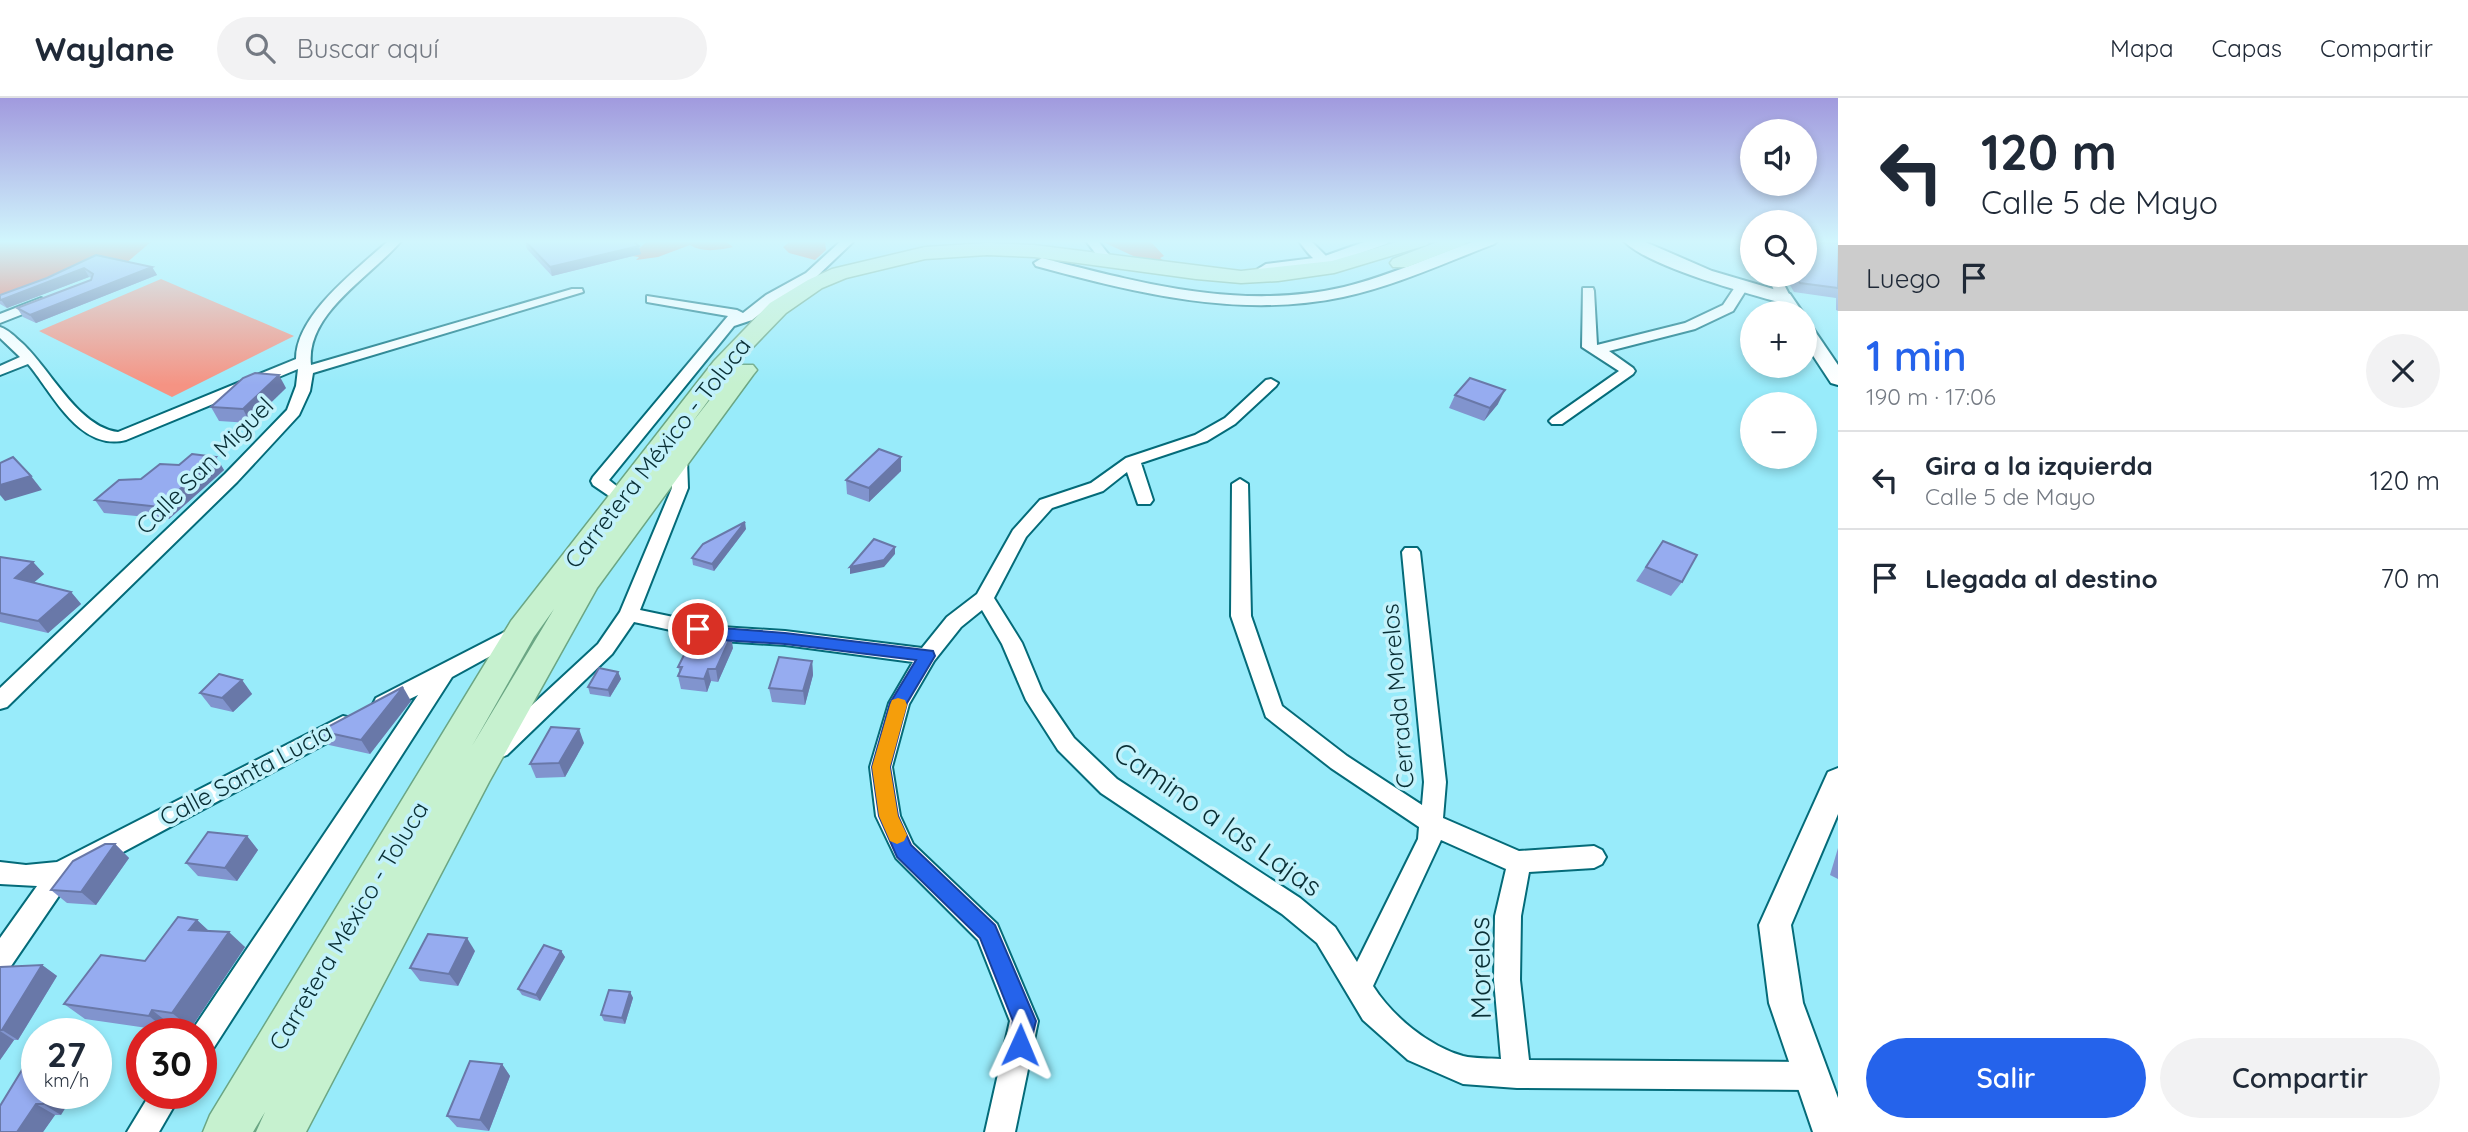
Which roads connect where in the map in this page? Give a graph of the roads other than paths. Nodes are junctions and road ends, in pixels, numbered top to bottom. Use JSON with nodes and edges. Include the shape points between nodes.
{"nodes":[{"id":1,"x":348,"y":289,"type":"edge"},
{"id":2,"x":787,"y":289,"type":"edge"},
{"id":3,"x":807,"y":289,"type":"edge"},
{"id":4,"x":841,"y":289,"type":"edge"},
{"id":5,"x":1152,"y":289,"type":"edge"},
{"id":6,"x":1267,"y":289,"type":"edge"},
{"id":7,"x":1290,"y":289,"type":"edge"},
{"id":8,"x":1343,"y":289,"type":"edge"},
{"id":9,"x":1740,"y":289,"type":"edge"},
{"id":10,"x":1751,"y":289,"type":"edge"},
{"id":11,"x":1780,"y":289,"type":"edge"},
{"id":12,"x":1588,"y":291,"type":"dead end"},
{"id":13,"x":577,"y":292,"type":"dead end"},
{"id":14,"x":51,"y":298,"type":"edge"},
{"id":15,"x":1784,"y":298,"type":"junction"},
{"id":16,"x":652,"y":299,"type":"dead end"},
{"id":17,"x":1786,"y":301,"type":"edge"},
{"id":18,"x":733,"y":318,"type":"junction"},
{"id":19,"x":0,"y":319,"type":"edge"},
{"id":20,"x":0,"y":331,"type":"edge"},
{"id":21,"x":1817,"y":348,"type":"edge"},
{"id":22,"x":1595,"y":350,"type":"junction"},
{"id":23,"x":30,"y":358,"type":"junction"},
{"id":24,"x":303,"y":366,"type":"junction"},
{"id":25,"x":0,"y":371,"type":"edge"},
{"id":26,"x":1838,"y":379,"type":"edge"},
{"id":27,"x":1271,"y":383,"type":"dead end"},
{"id":28,"x":1557,"y":421,"type":"dead end"},
{"id":29,"x":679,"y":460,"type":"junction"},
{"id":30,"x":1132,"y":461,"type":"junction"},
{"id":31,"x":1240,"y":484,"type":"dead end"},
{"id":32,"x":621,"y":496,"type":"junction"},
{"id":33,"x":1144,"y":500,"type":"dead end"},
{"id":34,"x":1411,"y":552,"type":"dead end"},
{"id":35,"x":984,"y":598,"type":"junction"},
{"id":36,"x":629,"y":614,"type":"junction"},
{"id":37,"x":561,"y":624,"type":"junction"},
{"id":38,"x":522,"y":629,"type":"junction"},
{"id":39,"x":927,"y":656,"type":"junction"},
{"id":40,"x":445,"y":671,"type":"junction"},
{"id":41,"x":0,"y":701,"type":"edge"},
{"id":42,"x":476,"y":771,"type":"junction"},
{"id":43,"x":1838,"y":780,"type":"edge"},
{"id":44,"x":1431,"y":822,"type":"junction"},
{"id":45,"x":1594,"y":856,"type":"dead end"},
{"id":46,"x":1519,"y":862,"type":"junction"},
{"id":47,"x":0,"y":873,"type":"edge"},
{"id":48,"x":60,"y":873,"type":"junction"},
{"id":49,"x":0,"y":960,"type":"edge"},
{"id":50,"x":1359,"y":987,"type":"junction"},
{"id":51,"x":217,"y":1018,"type":"edge"},
{"id":52,"x":1517,"y":1074,"type":"junction"},
{"id":53,"x":1810,"y":1076,"type":"junction"},
{"id":54,"x":157,"y":1109,"type":"edge"},
{"id":55,"x":142,"y":1132,"type":"edge"},
{"id":56,"x":227,"y":1132,"type":"edge"},
{"id":57,"x":280,"y":1132,"type":"edge"},
{"id":58,"x":1000,"y":1132,"type":"edge"},
{"id":59,"x":1832,"y":1132,"type":"edge"}],
"edges":[{"from":1,"to":24,"type":"street","name":"Calle San Miguel","via":[[317,321],[307,339]]},
{"from":2,"to":18,"type":"street","via":[[747,317]]},
{"from":3,"to":32,"type":"main road","name":"Carretera México - Toluca","via":[[778,308],[722,366]]},
{"from":4,"to":29,"type":"main road","name":"Carretera México - Toluca","via":[[808,306],[758,352]]},
{"from":5,"to":8,"type":"street","via":[[1227,299],[1297,299]]},
{"from":6,"to":7,"type":"main road","name":"Carretera México - Toluca"},
{"from":9,"to":22,"type":"street","via":[[1728,308],[1690,326]]},
{"from":10,"to":15,"type":"street"},
{"from":11,"to":15,"type":"street"},
{"from":12,"to":22,"type":"street","via":[[1589,347]]},
{"from":13,"to":24,"type":"street"},
{"from":14,"to":19,"type":"street"},
{"from":15,"to":17,"type":"street"},
{"from":16,"to":18,"type":"street"},
{"from":18,"to":32,"type":"street","via":[[599,481]]},
{"from":20,"to":23,"type":"street"},
{"from":21,"to":26,"type":"street"},
{"from":22,"to":28,"type":"street","via":[[1629,371]]},
{"from":23,"to":24,"type":"street","via":[[81,422],[111,438]]},
{"from":23,"to":25,"type":"street"},
{"from":24,"to":41,"type":"street","name":"Calle San Miguel","via":[[294,412]]},
{"from":27,"to":30,"type":"street","via":[[1230,421],[1201,438]]},
{"from":29,"to":36,"type":"street","via":[[680,488]]},
{"from":29,"to":37,"type":"main road","name":"Carretera México - Toluca","via":[[585,583]]},
{"from":30,"to":33,"type":"street"},
{"from":30,"to":35,"type":"street","via":[[1097,487],[1046,504],[1019,534]]},
{"from":31,"to":44,"type":"street","via":[[1241,616],[1273,710],[1339,762]]},
{"from":32,"to":38,"type":"main road","name":"Carretera México - Toluca"},
{"from":34,"to":44,"type":"street","name":"Cerrada Morelos","via":[[1435,782]]},
{"from":35,"to":39,"type":"street","via":[[954,622]]},
{"from":35,"to":50,"type":"street","name":"Camino a las Lajas","via":[[1012,643],[1033,694],[1066,744],[1109,786],[1291,906],[1326,935]]},
{"from":36,"to":39,"type":"street","via":[[721,634]]},
{"from":36,"to":42,"type":"street","via":[[605,649]]},
{"from":37,"to":38,"type":"street"},
{"from":37,"to":42,"type":"main road","name":"Carretera México - Toluca"},
{"from":38,"to":40,"type":"street","name":"Calle Santa Lucía"},
{"from":38,"to":56,"type":"main road","name":"Carretera México - Toluca"},
{"from":39,"to":58,"type":"street","via":[[899,703],[881,767],[886,804],[904,851],[988,932],[1024,1021]]},
{"from":40,"to":48,"type":"street","name":"Calle Santa Lucía"},
{"from":40,"to":51,"type":"street"},
{"from":42,"to":57,"type":"main road","name":"Carretera México - Toluca"},
{"from":43,"to":53,"type":"street","via":[[1774,925],[1786,1003]]},
{"from":44,"to":46,"type":"street"},
{"from":44,"to":50,"type":"street","name":"Cerrada Morelos","via":[[1430,839]]},
{"from":45,"to":46,"type":"street"},
{"from":46,"to":52,"type":"street","name":"Morelos","via":[[1508,916],[1507,979]]},
{"from":47,"to":48,"type":"street","name":"Calle Santa Lucía"},
{"from":48,"to":49,"type":"street"},
{"from":50,"to":52,"type":"street","name":"Camino a las Lajas","via":[[1373,1010],[1418,1051],[1463,1070]]},
{"from":52,"to":53,"type":"street","name":"Camino a las Lajas"},
{"from":53,"to":59,"type":"street"},
{"from":54,"to":55,"type":"street"}]}
